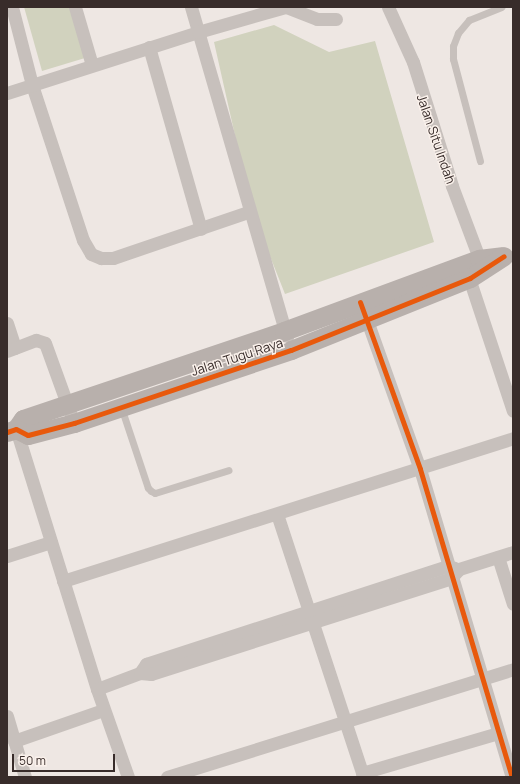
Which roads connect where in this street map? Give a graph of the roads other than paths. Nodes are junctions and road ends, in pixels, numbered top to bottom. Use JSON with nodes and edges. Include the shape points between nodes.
{"nodes":[{"id":1,"x":12,"y":7,"type":"edge"},
{"id":2,"x":75,"y":7,"type":"edge"},
{"id":3,"x":191,"y":7,"type":"edge"},
{"id":4,"x":286,"y":7,"type":"edge"},
{"id":5,"x":388,"y":7,"type":"edge"},
{"id":6,"x":501,"y":7,"type":"edge"},
{"id":7,"x":336,"y":18,"type":"dead end"},
{"id":8,"x":198,"y":32,"type":"junction"},
{"id":9,"x":149,"y":48,"type":"junction"},
{"id":10,"x":92,"y":65,"type":"junction"},
{"id":11,"x":32,"y":85,"type":"junction"},
{"id":12,"x":7,"y":93,"type":"edge"},
{"id":13,"x":480,"y":161,"type":"dead end"},
{"id":14,"x":248,"y":212,"type":"junction"},
{"id":15,"x":201,"y":229,"type":"junction"},
{"id":16,"x":508,"y":255,"type":"edge"},
{"id":17,"x":473,"y":269,"type":"junction"},
{"id":18,"x":360,"y":302,"type":"junction"},
{"id":19,"x":368,"y":321,"type":"junction"},
{"id":20,"x":7,"y":323,"type":"edge"},
{"id":21,"x":284,"y":331,"type":"junction"},
{"id":22,"x":11,"y":349,"type":"edge"},
{"id":23,"x":291,"y":350,"type":"junction"},
{"id":24,"x":69,"y":405,"type":"junction"},
{"id":25,"x":121,"y":407,"type":"junction"},
{"id":26,"x":513,"y":410,"type":"edge"},
{"id":27,"x":74,"y":423,"type":"junction"},
{"id":28,"x":12,"y":431,"type":"edge"},
{"id":29,"x":513,"y":438,"type":"edge"},
{"id":30,"x":420,"y":469,"type":"junction"},
{"id":31,"x":229,"y":470,"type":"dead end"},
{"id":32,"x":277,"y":514,"type":"junction"},
{"id":33,"x":51,"y":542,"type":"junction"},
{"id":34,"x":513,"y":552,"type":"edge"},
{"id":35,"x":7,"y":556,"type":"edge"},
{"id":36,"x":498,"y":557,"type":"junction"},
{"id":37,"x":453,"y":571,"type":"junction"},
{"id":38,"x":63,"y":581,"type":"junction"},
{"id":39,"x":513,"y":604,"type":"edge"},
{"id":40,"x":311,"y":616,"type":"junction"},
{"id":41,"x":513,"y":669,"type":"edge"},
{"id":42,"x":481,"y":678,"type":"junction"},
{"id":43,"x":97,"y":689,"type":"junction"},
{"id":44,"x":103,"y":710,"type":"junction"},
{"id":45,"x":7,"y":716,"type":"edge"},
{"id":46,"x":344,"y":722,"type":"junction"},
{"id":47,"x":498,"y":733,"type":"junction"},
{"id":48,"x":14,"y":741,"type":"junction"},
{"id":49,"x":363,"y":775,"type":"edge"},
{"id":50,"x":25,"y":777,"type":"edge"},
{"id":51,"x":128,"y":777,"type":"edge"},
{"id":52,"x":167,"y":777,"type":"edge"},
{"id":53,"x":512,"y":777,"type":"edge"}],
"edges":[{"from":1,"to":11,"type":"street"},
{"from":2,"to":10,"type":"street"},
{"from":3,"to":8,"type":"street"},
{"from":4,"to":7,"type":"street","via":[[313,18]]},
{"from":4,"to":8,"type":"street"},
{"from":5,"to":17,"type":"street","name":"Jalan Situ Indah","via":[[413,62]]},
{"from":6,"to":13,"type":"lane","via":[[469,20],[458,33],[453,46],[453,59]]},
{"from":8,"to":9,"type":"street"},
{"from":8,"to":14,"type":"street"},
{"from":9,"to":10,"type":"street"},
{"from":9,"to":15,"type":"street"},
{"from":10,"to":11,"type":"street"},
{"from":11,"to":12,"type":"street"},
{"from":11,"to":15,"type":"street","via":[[83,240],[90,254],[101,258],[113,258]]},
{"from":14,"to":15,"type":"street"},
{"from":14,"to":21,"type":"street"},
{"from":16,"to":17,"type":"street","name":"Jalan Tugu Raya"},
{"from":17,"to":18,"type":"street","name":"Jalan Tugu Raya"},
{"from":17,"to":19,"type":"street","name":"Jalan Tugu Raya"},
{"from":17,"to":26,"type":"street","name":"Jalan Situ Indah"},
{"from":18,"to":19,"type":"street"},
{"from":18,"to":21,"type":"street","name":"Jalan Tugu Raya"},
{"from":19,"to":23,"type":"street","name":"Jalan Tugu Raya"},
{"from":19,"to":30,"type":"street"},
{"from":20,"to":22,"type":"street"},
{"from":21,"to":23,"type":"street"},
{"from":21,"to":24,"type":"street","name":"Jalan Tugu Raya"},
{"from":22,"to":24,"type":"street","via":[[36,340],[45,343]]},
{"from":23,"to":25,"type":"street","name":"Jalan Tugu Raya"},
{"from":24,"to":27,"type":"street"},
{"from":24,"to":28,"type":"street","name":"Jalan Tugu Raya","via":[[24,419]]},
{"from":25,"to":27,"type":"street","name":"Jalan Tugu Raya"},
{"from":25,"to":31,"type":"lane","via":[[148,488],[155,493]]},
{"from":27,"to":28,"type":"street","name":"Jalan Tugu Raya","via":[[28,435]]},
{"from":28,"to":33,"type":"street"},
{"from":29,"to":30,"type":"street"},
{"from":30,"to":32,"type":"street"},
{"from":30,"to":37,"type":"street"},
{"from":32,"to":38,"type":"street"},
{"from":32,"to":40,"type":"street"},
{"from":33,"to":35,"type":"street"},
{"from":33,"to":38,"type":"street"},
{"from":34,"to":36,"type":"street"},
{"from":36,"to":37,"type":"street"},
{"from":36,"to":39,"type":"street"},
{"from":37,"to":40,"type":"street"},
{"from":37,"to":42,"type":"street"},
{"from":38,"to":43,"type":"street"},
{"from":40,"to":43,"type":"street","via":[[151,674],[140,674]]},
{"from":40,"to":46,"type":"street"},
{"from":41,"to":42,"type":"street"},
{"from":42,"to":46,"type":"street"},
{"from":42,"to":47,"type":"street"},
{"from":43,"to":44,"type":"street"},
{"from":44,"to":48,"type":"street"},
{"from":44,"to":51,"type":"street"},
{"from":45,"to":48,"type":"street"},
{"from":46,"to":49,"type":"street"},
{"from":46,"to":52,"type":"street"},
{"from":47,"to":49,"type":"street"},
{"from":47,"to":53,"type":"street"},
{"from":48,"to":50,"type":"street"}]}
